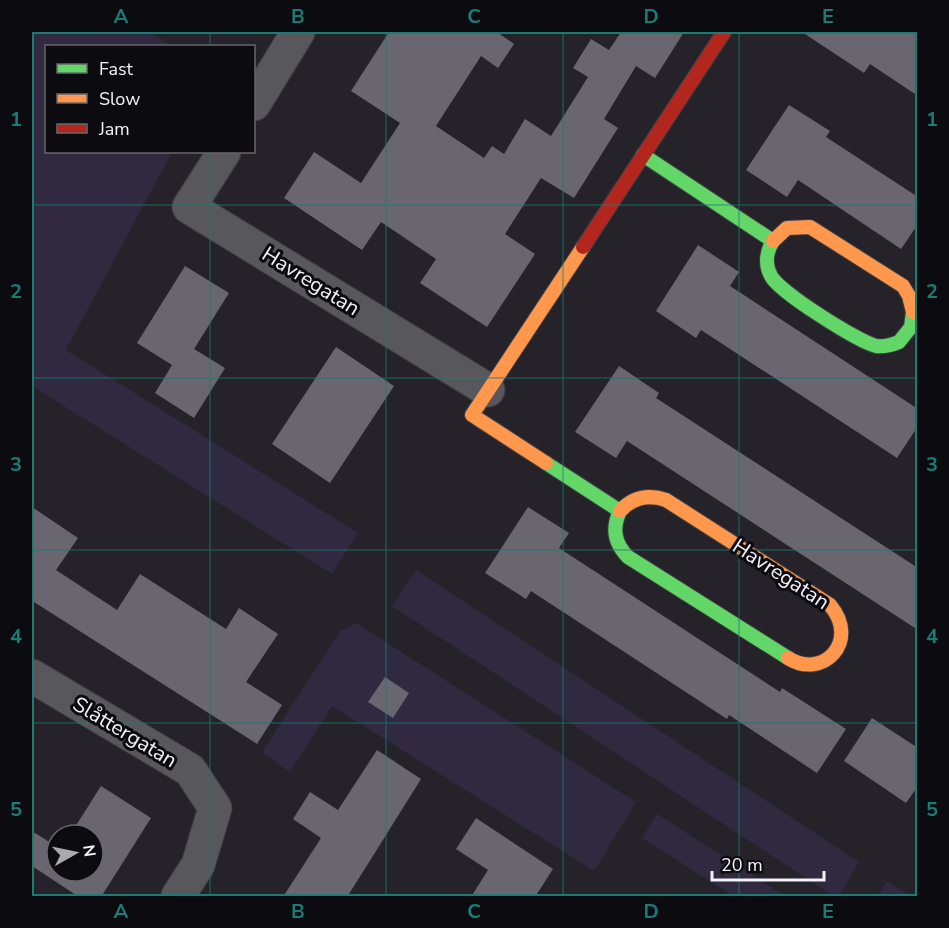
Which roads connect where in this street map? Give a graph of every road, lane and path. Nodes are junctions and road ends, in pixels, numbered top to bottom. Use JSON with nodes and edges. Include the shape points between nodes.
{"nodes":[{"id":1,"x":298,"y":32,"type":"edge"},
{"id":2,"x":724,"y":32,"type":"edge"},
{"id":3,"x":255,"y":102,"type":"edge"},
{"id":4,"x":223,"y":153,"type":"edge"},
{"id":5,"x":643,"y":155,"type":"junction"},
{"id":6,"x":773,"y":241,"type":"junction"},
{"id":7,"x":488,"y":390,"type":"junction"},
{"id":8,"x":620,"y":511,"type":"junction"},
{"id":9,"x":32,"y":676,"type":"edge"},
{"id":10,"x":178,"y":897,"type":"edge"}],
"edges":[{"from":1,"to":3,"type":"street"},
{"from":2,"to":5,"type":"street"},
{"from":4,"to":7,"type":"street","name":"Havregatan","via":[[189,207]]},
{"from":5,"to":6,"type":"street"},
{"from":5,"to":7,"type":"street"},
{"from":6,"to":6,"type":"street","via":[[767,265],[778,286],[869,345],[892,345],[909,332],[915,309],[903,286],[810,227],[787,228]]},
{"from":7,"to":8,"type":"street","via":[[472,415]]},
{"from":8,"to":8,"type":"street","name":"Havregatan","via":[[615,536],[628,557],[797,664],[820,664],[837,650],[843,638],[841,619],[832,606],[666,500],[642,496]]},
{"from":9,"to":10,"type":"street","name":"Slåttergatan","via":[[190,770],[214,808],[198,865]]}]}
